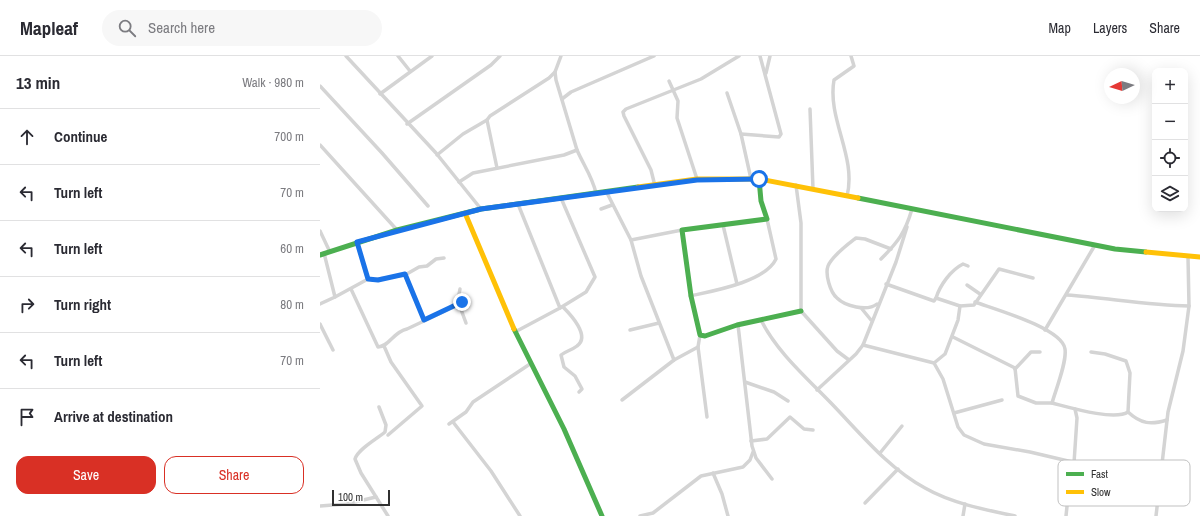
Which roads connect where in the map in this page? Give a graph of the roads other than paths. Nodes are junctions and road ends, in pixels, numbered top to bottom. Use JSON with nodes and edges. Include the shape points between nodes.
{"nodes":[{"id":1,"x":346,"y":56,"type":"edge"},
{"id":2,"x":398,"y":56,"type":"edge"},
{"id":3,"x":432,"y":56,"type":"edge"},
{"id":4,"x":500,"y":56,"type":"edge"},
{"id":5,"x":654,"y":56,"type":"edge"},
{"id":6,"x":739,"y":56,"type":"edge"},
{"id":7,"x":760,"y":56,"type":"edge"},
{"id":8,"x":770,"y":56,"type":"edge"},
{"id":9,"x":851,"y":56,"type":"edge"},
{"id":10,"x":560,"y":57,"type":"edge"},
{"id":11,"x":410,"y":71,"type":"junction"},
{"id":12,"x":555,"y":72,"type":"junction"},
{"id":13,"x":766,"y":74,"type":"junction"},
{"id":14,"x":669,"y":81,"type":"dead end"},
{"id":15,"x":320,"y":86,"type":"edge"},
{"id":16,"x":672,"y":90,"type":"junction"},
{"id":17,"x":727,"y":93,"type":"dead end"},
{"id":18,"x":380,"y":94,"type":"junction"},
{"id":19,"x":562,"y":99,"type":"junction"},
{"id":20,"x":810,"y":109,"type":"dead end"},
{"id":21,"x":487,"y":120,"type":"junction"},
{"id":22,"x":407,"y":124,"type":"junction"},
{"id":23,"x":741,"y":134,"type":"junction"},
{"id":24,"x":320,"y":145,"type":"edge"},
{"id":25,"x":578,"y":150,"type":"junction"},
{"id":26,"x":437,"y":155,"type":"junction"},
{"id":27,"x":497,"y":168,"type":"junction"},
{"id":28,"x":751,"y":179,"type":"junction"},
{"id":29,"x":759,"y":179,"type":"junction"},
{"id":30,"x":697,"y":180,"type":"junction"},
{"id":31,"x":460,"y":182,"type":"junction"},
{"id":32,"x":796,"y":185,"type":"junction"},
{"id":33,"x":655,"y":186,"type":"junction"},
{"id":34,"x":813,"y":189,"type":"junction"},
{"id":35,"x":606,"y":191,"type":"junction"},
{"id":36,"x":596,"y":193,"type":"junction"},
{"id":37,"x":847,"y":196,"type":"junction"},
{"id":38,"x":561,"y":198,"type":"junction"},
{"id":39,"x":518,"y":204,"type":"junction"},
{"id":40,"x":612,"y":205,"type":"junction"},
{"id":41,"x":428,"y":206,"type":"dead end"},
{"id":42,"x":481,"y":209,"type":"junction"},
{"id":43,"x":601,"y":209,"type":"dead end"},
{"id":44,"x":912,"y":209,"type":"junction"},
{"id":45,"x":466,"y":213,"type":"junction"},
{"id":46,"x":768,"y":219,"type":"junction"},
{"id":47,"x":723,"y":225,"type":"junction"},
{"id":48,"x":907,"y":227,"type":"junction"},
{"id":49,"x":397,"y":230,"type":"junction"},
{"id":50,"x":682,"y":230,"type":"junction"},
{"id":51,"x":320,"y":231,"type":"edge"},
{"id":52,"x":631,"y":240,"type":"junction"},
{"id":53,"x":357,"y":242,"type":"junction"},
{"id":54,"x":1095,"y":245,"type":"junction"},
{"id":55,"x":891,"y":249,"type":"junction"},
{"id":56,"x":329,"y":250,"type":"junction"},
{"id":57,"x":322,"y":254,"type":"edge"},
{"id":58,"x":1188,"y":257,"type":"junction"},
{"id":59,"x":1200,"y":257,"type":"edge"},
{"id":60,"x":444,"y":258,"type":"dead end"},
{"id":61,"x":881,"y":259,"type":"dead end"},
{"id":62,"x":968,"y":266,"type":"dead end"},
{"id":63,"x":405,"y":274,"type":"junction"},
{"id":64,"x":1034,"y":278,"type":"dead end"},
{"id":65,"x":368,"y":279,"type":"junction"},
{"id":66,"x":737,"y":284,"type":"junction"},
{"id":67,"x":886,"y":284,"type":"junction"},
{"id":68,"x":967,"y":285,"type":"dead end"},
{"id":69,"x":351,"y":289,"type":"junction"},
{"id":70,"x":460,"y":289,"type":"dead end"},
{"id":71,"x":980,"y":294,"type":"junction"},
{"id":72,"x":1067,"y":295,"type":"junction"},
{"id":73,"x":690,"y":296,"type":"junction"},
{"id":74,"x":335,"y":297,"type":"junction"},
{"id":75,"x":936,"y":298,"type":"junction"},
{"id":76,"x":976,"y":302,"type":"junction"},
{"id":77,"x":878,"y":303,"type":"junction"},
{"id":78,"x":320,"y":304,"type":"edge"},
{"id":79,"x":459,"y":304,"type":"junction"},
{"id":80,"x":960,"y":306,"type":"junction"},
{"id":81,"x":1189,"y":306,"type":"junction"},
{"id":82,"x":561,"y":307,"type":"junction"},
{"id":83,"x":862,"y":309,"type":"junction"},
{"id":84,"x":801,"y":311,"type":"junction"},
{"id":85,"x":424,"y":320,"type":"junction"},
{"id":86,"x":761,"y":320,"type":"junction"},
{"id":87,"x":871,"y":320,"type":"junction"},
{"id":88,"x":659,"y":322,"type":"junction"},
{"id":89,"x":466,"y":323,"type":"dead end"},
{"id":90,"x":320,"y":324,"type":"edge"},
{"id":91,"x":738,"y":325,"type":"junction"},
{"id":92,"x":630,"y":330,"type":"dead end"},
{"id":93,"x":1045,"y":330,"type":"junction"},
{"id":94,"x":515,"y":332,"type":"junction"},
{"id":95,"x":700,"y":335,"type":"junction"},
{"id":96,"x":953,"y":337,"type":"junction"},
{"id":97,"x":863,"y":345,"type":"junction"},
{"id":98,"x":384,"y":346,"type":"junction"},
{"id":99,"x":698,"y":347,"type":"junction"},
{"id":100,"x":333,"y":350,"type":"dead end"},
{"id":101,"x":1040,"y":352,"type":"dead end"},
{"id":102,"x":1091,"y":352,"type":"dead end"},
{"id":103,"x":674,"y":360,"type":"junction"},
{"id":104,"x":849,"y":360,"type":"junction"},
{"id":105,"x":934,"y":363,"type":"junction"},
{"id":106,"x":530,"y":364,"type":"junction"},
{"id":107,"x":1015,"y":369,"type":"junction"},
{"id":108,"x":745,"y":382,"type":"junction"},
{"id":109,"x":817,"y":390,"type":"junction"},
{"id":110,"x":579,"y":392,"type":"dead end"},
{"id":111,"x":622,"y":400,"type":"dead end"},
{"id":112,"x":1002,"y":400,"type":"dead end"},
{"id":113,"x":788,"y":401,"type":"dead end"},
{"id":114,"x":1053,"y":403,"type":"junction"},
{"id":115,"x":379,"y":407,"type":"dead end"},
{"id":116,"x":1075,"y":409,"type":"junction"},
{"id":117,"x":1128,"y":412,"type":"junction"},
{"id":118,"x":954,"y":413,"type":"junction"},
{"id":119,"x":707,"y":417,"type":"dead end"},
{"id":120,"x":1167,"y":420,"type":"junction"},
{"id":121,"x":453,"y":422,"type":"junction"},
{"id":122,"x":449,"y":424,"type":"dead end"},
{"id":123,"x":902,"y":426,"type":"dead end"},
{"id":124,"x":813,"y":430,"type":"dead end"},
{"id":125,"x":388,"y":435,"type":"dead end"},
{"id":126,"x":751,"y":442,"type":"junction"},
{"id":127,"x":753,"y":451,"type":"junction"},
{"id":128,"x":880,"y":453,"type":"junction"},
{"id":129,"x":1062,"y":460,"type":"edge"},
{"id":130,"x":1074,"y":460,"type":"edge"},
{"id":131,"x":1162,"y":460,"type":"edge"},
{"id":132,"x":898,"y":469,"type":"junction"},
{"id":133,"x":713,"y":473,"type":"junction"},
{"id":134,"x":772,"y":479,"type":"dead end"},
{"id":135,"x":376,"y":497,"type":"junction"},
{"id":136,"x":865,"y":503,"type":"dead end"},
{"id":137,"x":966,"y":504,"type":"junction"},
{"id":138,"x":320,"y":506,"type":"edge"},
{"id":139,"x":1067,"y":506,"type":"edge"},
{"id":140,"x":1157,"y":506,"type":"edge"},
{"id":141,"x":654,"y":515,"type":"edge"},
{"id":142,"x":388,"y":516,"type":"edge"},
{"id":143,"x":520,"y":516,"type":"edge"},
{"id":144,"x":602,"y":516,"type":"edge"},
{"id":145,"x":640,"y":516,"type":"edge"},
{"id":146,"x":728,"y":516,"type":"edge"},
{"id":147,"x":963,"y":516,"type":"edge"},
{"id":148,"x":1013,"y":516,"type":"edge"},
{"id":149,"x":1066,"y":516,"type":"edge"},
{"id":150,"x":1156,"y":516,"type":"edge"}],
"edges":[{"from":1,"to":18,"type":"street"},
{"from":2,"to":11,"type":"street"},
{"from":3,"to":11,"type":"street"},
{"from":4,"to":22,"type":"street"},
{"from":5,"to":19,"type":"street","via":[[571,92]]},
{"from":6,"to":16,"type":"street","via":[[701,79]]},
{"from":7,"to":13,"type":"street"},
{"from":8,"to":13,"type":"street"},
{"from":9,"to":37,"type":"street","via":[[854,66],[834,80],[832,93],[848,163],[850,186]]},
{"from":10,"to":12,"type":"street"},
{"from":11,"to":18,"type":"street"},
{"from":12,"to":19,"type":"street"},
{"from":12,"to":21,"type":"street"},
{"from":13,"to":23,"type":"street","via":[[779,137]]},
{"from":14,"to":16,"type":"street"},
{"from":15,"to":41,"type":"street"},
{"from":16,"to":30,"type":"street","via":[[678,101],[677,118]]},
{"from":16,"to":33,"type":"street","via":[[626,109],[622,114],[651,170]]},
{"from":17,"to":23,"type":"street"},
{"from":18,"to":22,"type":"street"},
{"from":19,"to":25,"type":"street"},
{"from":20,"to":34,"type":"street"},
{"from":21,"to":26,"type":"street","via":[[463,134]]},
{"from":21,"to":27,"type":"street"},
{"from":22,"to":26,"type":"street"},
{"from":23,"to":28,"type":"street"},
{"from":24,"to":49,"type":"street"},
{"from":25,"to":27,"type":"street"},
{"from":25,"to":36,"type":"street","via":[[582,162],[590,173]]},
{"from":26,"to":31,"type":"street"},
{"from":27,"to":31,"type":"street","via":[[472,173]]},
{"from":28,"to":29,"type":"street"},
{"from":28,"to":30,"type":"street"},
{"from":29,"to":32,"type":"street"},
{"from":29,"to":46,"type":"street","via":[[761,201]]},
{"from":30,"to":33,"type":"street"},
{"from":31,"to":42,"type":"street"},
{"from":32,"to":34,"type":"street"},
{"from":32,"to":84,"type":"street","via":[[801,223]]},
{"from":33,"to":35,"type":"street"},
{"from":34,"to":37,"type":"street"},
{"from":35,"to":36,"type":"street"},
{"from":35,"to":40,"type":"street"},
{"from":36,"to":38,"type":"street"},
{"from":37,"to":44,"type":"street"},
{"from":38,"to":39,"type":"street"},
{"from":38,"to":82,"type":"street","via":[[595,278],[586,292]]},
{"from":39,"to":42,"type":"street"},
{"from":39,"to":82,"type":"street"},
{"from":40,"to":43,"type":"street"},
{"from":40,"to":52,"type":"street"},
{"from":42,"to":45,"type":"street"},
{"from":44,"to":48,"type":"street"},
{"from":44,"to":54,"type":"street"},
{"from":45,"to":49,"type":"street"},
{"from":45,"to":94,"type":"street"},
{"from":46,"to":47,"type":"street"},
{"from":46,"to":66,"type":"street","via":[[776,259],[774,264]]},
{"from":47,"to":50,"type":"street"},
{"from":47,"to":66,"type":"street"},
{"from":48,"to":55,"type":"street"},
{"from":48,"to":67,"type":"street"},
{"from":49,"to":53,"type":"street"},
{"from":50,"to":52,"type":"street"},
{"from":50,"to":73,"type":"street"},
{"from":51,"to":56,"type":"street"},
{"from":52,"to":88,"type":"street","via":[[640,276]]},
{"from":53,"to":56,"type":"street"},
{"from":53,"to":65,"type":"street"},
{"from":54,"to":58,"type":"street"},
{"from":54,"to":72,"type":"street"},
{"from":55,"to":61,"type":"street"},
{"from":55,"to":83,"type":"street","via":[[856,238],[829,265],[826,273],[837,298]]},
{"from":56,"to":57,"type":"street"},
{"from":57,"to":74,"type":"street"},
{"from":58,"to":59,"type":"street"},
{"from":58,"to":81,"type":"street"},
{"from":60,"to":63,"type":"street"},
{"from":62,"to":75,"type":"street","via":[[958,266],[940,287]]},
{"from":63,"to":65,"type":"street","via":[[378,280]]},
{"from":63,"to":85,"type":"street"},
{"from":64,"to":71,"type":"street","via":[[999,269]]},
{"from":65,"to":69,"type":"street"},
{"from":66,"to":73,"type":"street"},
{"from":67,"to":75,"type":"street","via":[[934,301]]},
{"from":67,"to":77,"type":"street"},
{"from":68,"to":71,"type":"street"},
{"from":69,"to":74,"type":"street"},
{"from":69,"to":98,"type":"street","via":[[378,347]]},
{"from":70,"to":79,"type":"street","via":[[462,302]]},
{"from":71,"to":76,"type":"street"},
{"from":72,"to":81,"type":"street","via":[[1105,297],[1151,305]]},
{"from":72,"to":93,"type":"street"},
{"from":73,"to":95,"type":"street"},
{"from":74,"to":78,"type":"street"},
{"from":75,"to":80,"type":"street"},
{"from":76,"to":80,"type":"street"},
{"from":76,"to":93,"type":"street"},
{"from":77,"to":83,"type":"street","via":[[873,308]]},
{"from":77,"to":87,"type":"street"},
{"from":79,"to":85,"type":"street"},
{"from":79,"to":89,"type":"street"},
{"from":80,"to":96,"type":"street"},
{"from":81,"to":120,"type":"street","via":[[1183,351]]},
{"from":82,"to":94,"type":"street"},
{"from":82,"to":110,"type":"street","via":[[574,320],[581,334],[578,346],[561,355],[564,367],[575,376],[582,389]]},
{"from":83,"to":87,"type":"street"},
{"from":84,"to":86,"type":"street"},
{"from":84,"to":104,"type":"street","via":[[837,351]]},
{"from":85,"to":98,"type":"street","via":[[398,332]]},
{"from":86,"to":91,"type":"street"},
{"from":86,"to":109,"type":"street","via":[[770,337]]},
{"from":87,"to":97,"type":"street"},
{"from":88,"to":92,"type":"street"},
{"from":88,"to":103,"type":"street"},
{"from":90,"to":100,"type":"street"},
{"from":91,"to":95,"type":"street","via":[[705,336]]},
{"from":91,"to":108,"type":"street"},
{"from":93,"to":114,"type":"street","via":[[1057,336],[1065,350]]},
{"from":94,"to":106,"type":"street"},
{"from":95,"to":99,"type":"street"},
{"from":96,"to":105,"type":"street","via":[[945,354]]},
{"from":96,"to":107,"type":"street"},
{"from":97,"to":104,"type":"street"},
{"from":97,"to":105,"type":"street"},
{"from":98,"to":125,"type":"street","via":[[391,362],[422,406]]},
{"from":99,"to":103,"type":"street"},
{"from":99,"to":119,"type":"street"},
{"from":101,"to":107,"type":"street","via":[[1031,352]]},
{"from":102,"to":117,"type":"street","via":[[1126,361],[1130,373]]},
{"from":103,"to":111,"type":"street"},
{"from":104,"to":109,"type":"street"},
{"from":105,"to":118,"type":"street","via":[[943,379]]},
{"from":106,"to":121,"type":"street","via":[[473,402],[466,412]]},
{"from":106,"to":144,"type":"street","via":[[564,429]]},
{"from":107,"to":114,"type":"street","via":[[1018,396],[1036,402]]},
{"from":108,"to":113,"type":"street","via":[[774,392]]},
{"from":108,"to":126,"type":"street"},
{"from":109,"to":128,"type":"street"},
{"from":112,"to":118,"type":"street"},
{"from":114,"to":116,"type":"street"},
{"from":115,"to":135,"type":"street","via":[[386,430],[355,459]]},
{"from":116,"to":117,"type":"street","via":[[1110,414]]},
{"from":116,"to":130,"type":"street","via":[[1078,418]]},
{"from":117,"to":120,"type":"street","via":[[1136,419],[1154,424]]},
{"from":118,"to":129,"type":"street","via":[[958,427],[964,435],[984,444]]},
{"from":120,"to":131,"type":"street"},
{"from":121,"to":122,"type":"street"},
{"from":121,"to":143,"type":"street","via":[[491,471]]},
{"from":123,"to":128,"type":"street"},
{"from":124,"to":126,"type":"street","via":[[804,429],[790,417],[767,439]]},
{"from":126,"to":127,"type":"street"},
{"from":127,"to":133,"type":"street","via":[[750,460],[743,467]]},
{"from":127,"to":134,"type":"street"},
{"from":128,"to":132,"type":"street"},
{"from":132,"to":136,"type":"street"},
{"from":132,"to":137,"type":"street","via":[[925,488]]},
{"from":133,"to":141,"type":"street","via":[[701,476]]},
{"from":133,"to":146,"type":"street"},
{"from":135,"to":138,"type":"street","via":[[346,504]]},
{"from":135,"to":142,"type":"street"},
{"from":137,"to":147,"type":"street"},
{"from":137,"to":148,"type":"street"},
{"from":139,"to":149,"type":"street"},
{"from":140,"to":150,"type":"street"},
{"from":141,"to":145,"type":"street"}]}
